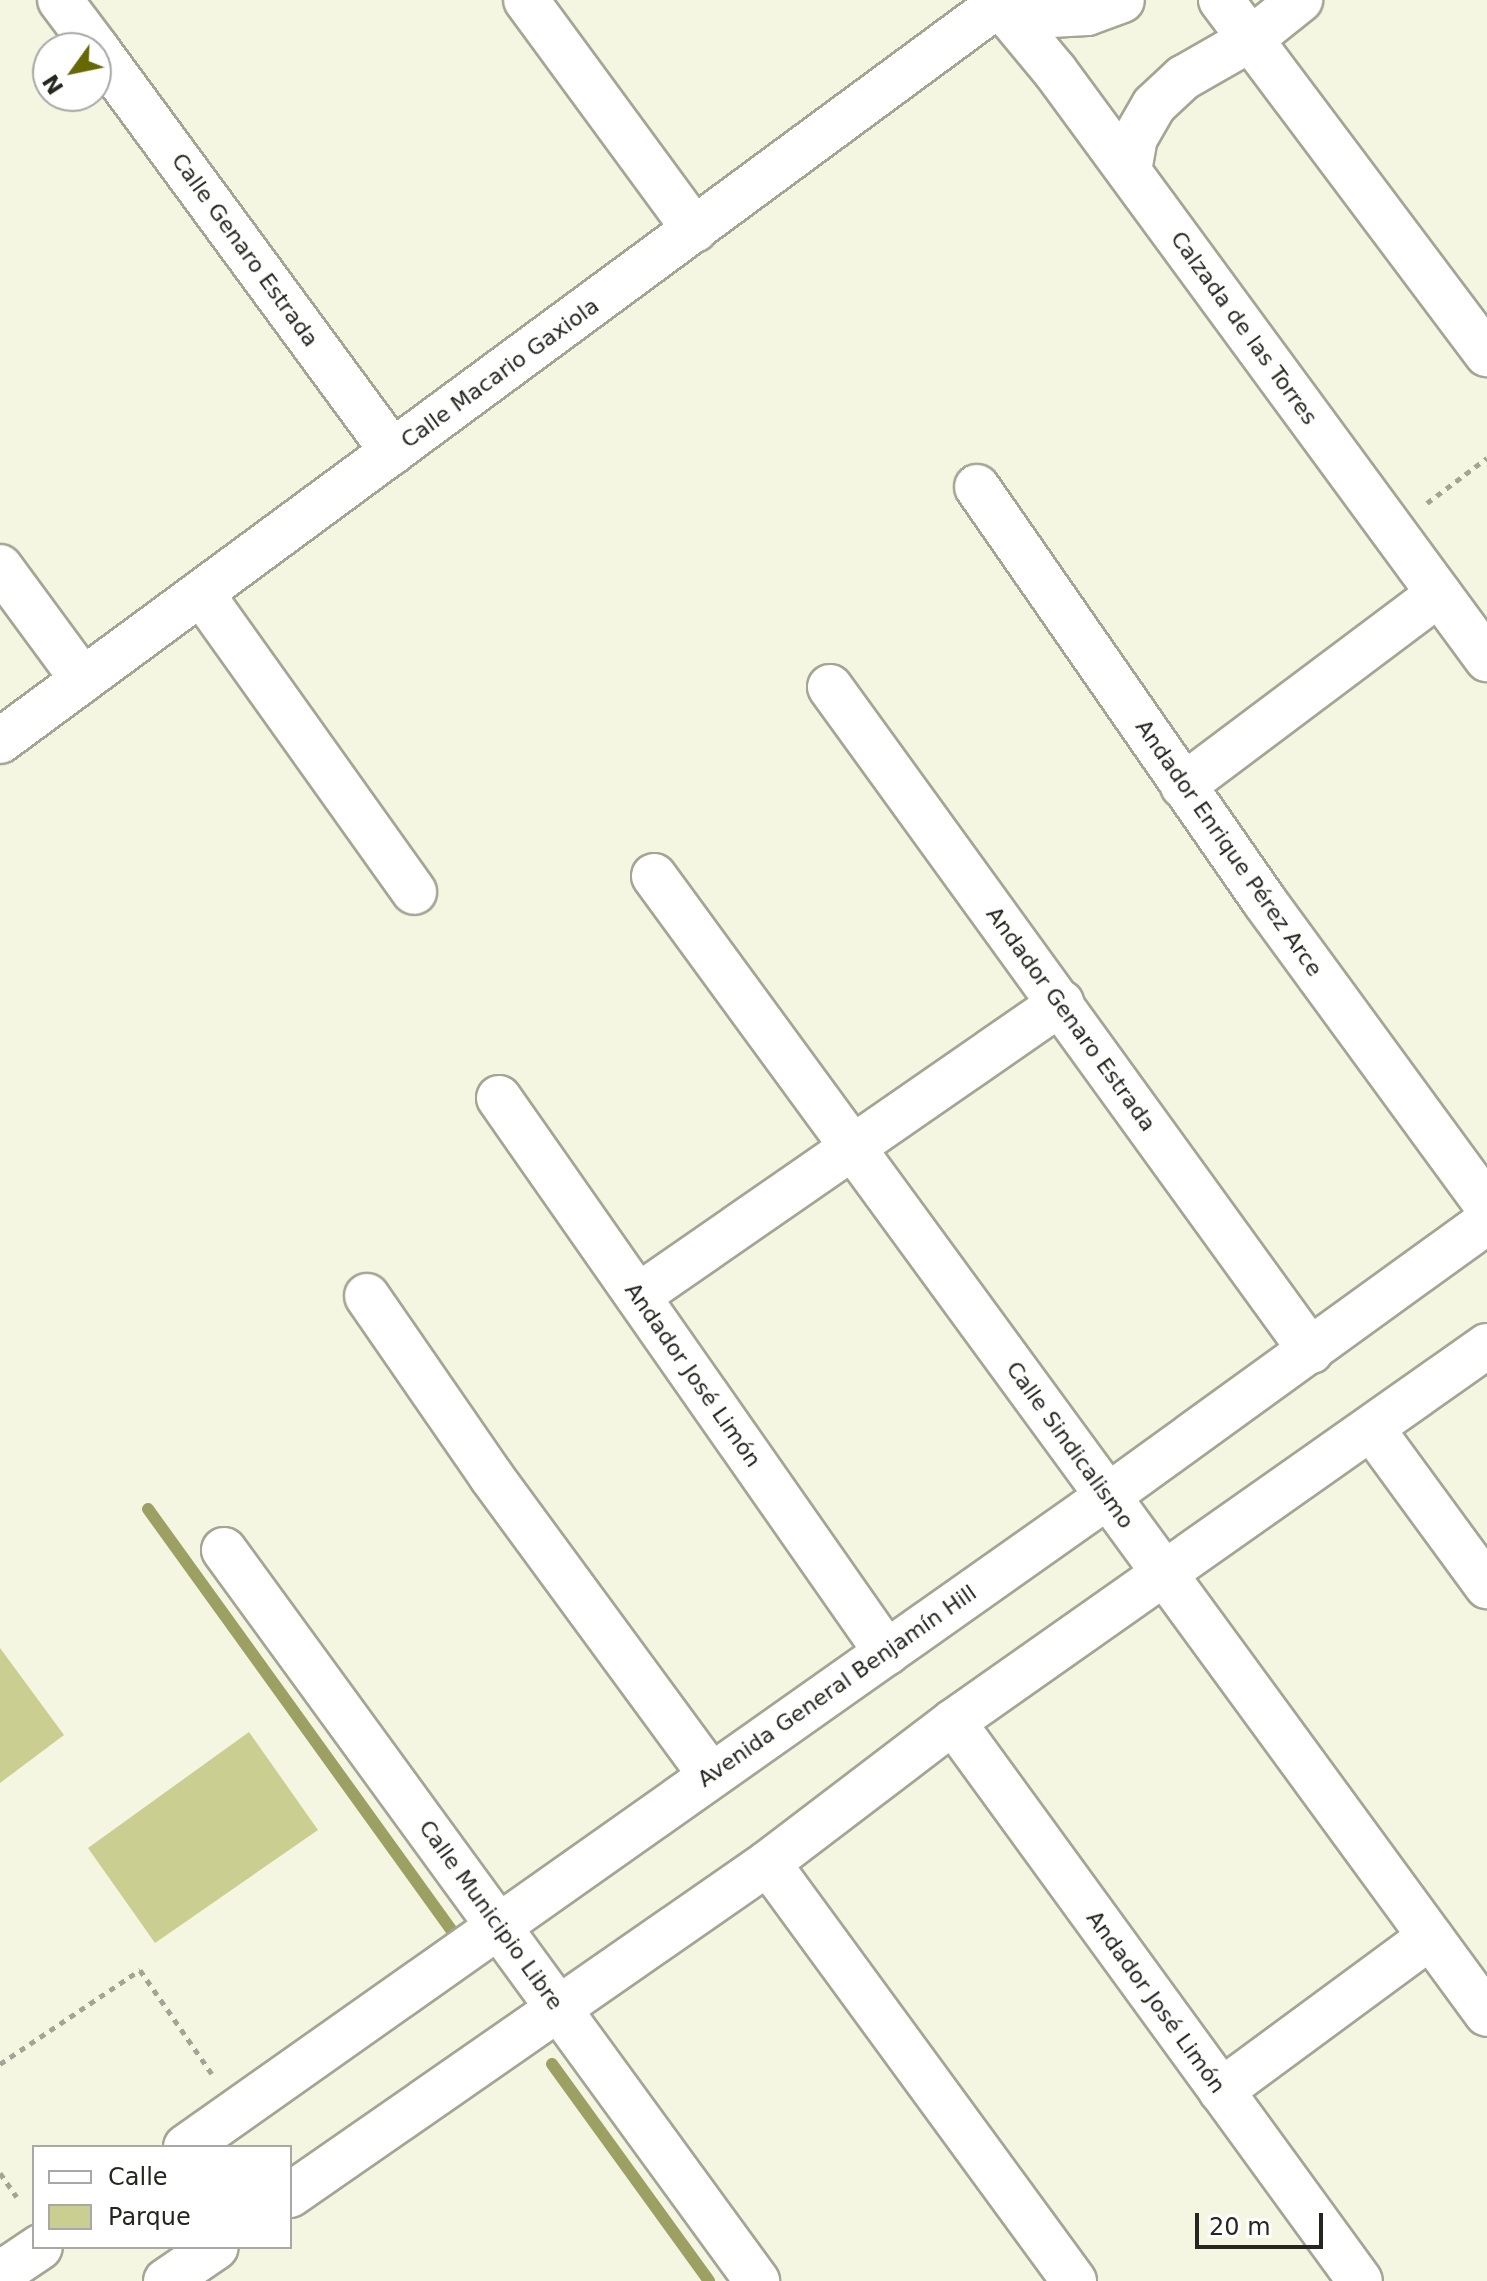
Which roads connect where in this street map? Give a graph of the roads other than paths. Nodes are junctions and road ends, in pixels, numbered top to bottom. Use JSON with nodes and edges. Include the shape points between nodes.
{"nodes":[{"id":1,"x":60,"y":0,"type":"edge"},
{"id":2,"x":526,"y":0,"type":"edge"},
{"id":3,"x":1122,"y":0,"type":"edge"},
{"id":4,"x":1221,"y":0,"type":"edge"},
{"id":5,"x":1300,"y":0,"type":"edge"},
{"id":6,"x":998,"y":2,"type":"edge"},
{"id":7,"x":84,"y":32,"type":"edge"},
{"id":8,"x":1251,"y":39,"type":"junction"},
{"id":9,"x":112,"y":70,"type":"edge"},
{"id":10,"x":1129,"y":171,"type":"junction"},
{"id":11,"x":695,"y":230,"type":"junction"},
{"id":12,"x":1487,"y":354,"type":"edge"},
{"id":13,"x":393,"y":452,"type":"junction"},
{"id":14,"x":977,"y":487,"type":"dead end"},
{"id":15,"x":0,"y":567,"type":"edge"},
{"id":16,"x":201,"y":593,"type":"junction"},
{"id":17,"x":1439,"y":594,"type":"junction"},
{"id":18,"x":1487,"y":659,"type":"edge"},
{"id":19,"x":83,"y":680,"type":"junction"},
{"id":20,"x":830,"y":687,"type":"dead end"},
{"id":21,"x":0,"y":741,"type":"edge"},
{"id":22,"x":1183,"y":786,"type":"junction"},
{"id":23,"x":654,"y":876,"type":"dead end"},
{"id":24,"x":414,"y":892,"type":"dead end"},
{"id":25,"x":1061,"y":1003,"type":"junction"},
{"id":26,"x":499,"y":1098,"type":"dead end"},
{"id":27,"x":854,"y":1149,"type":"junction"},
{"id":28,"x":1487,"y":1205,"type":"edge"},
{"id":29,"x":1487,"y":1222,"type":"edge"},
{"id":30,"x":367,"y":1296,"type":"dead end"},
{"id":31,"x":638,"y":1296,"type":"junction"},
{"id":32,"x":1487,"y":1346,"type":"edge"},
{"id":33,"x":1311,"y":1351,"type":"junction"},
{"id":34,"x":1372,"y":1429,"type":"junction"},
{"id":35,"x":1108,"y":1496,"type":"junction"},
{"id":36,"x":224,"y":1550,"type":"dead end"},
{"id":37,"x":1166,"y":1575,"type":"junction"},
{"id":38,"x":1487,"y":1586,"type":"edge"},
{"id":39,"x":887,"y":1653,"type":"junction"},
{"id":40,"x":953,"y":1722,"type":"junction"},
{"id":41,"x":710,"y":1774,"type":"junction"},
{"id":42,"x":768,"y":1863,"type":"junction"},
{"id":43,"x":498,"y":1924,"type":"junction"},
{"id":44,"x":1430,"y":1937,"type":"junction"},
{"id":45,"x":1481,"y":1992,"type":"edge"},
{"id":46,"x":557,"y":2006,"type":"junction"},
{"id":47,"x":1221,"y":2091,"type":"junction"},
{"id":48,"x":189,"y":2145,"type":"edge"},
{"id":49,"x":292,"y":2194,"type":"edge"},
{"id":50,"x":37,"y":2249,"type":"edge"},
{"id":51,"x":213,"y":2249,"type":"edge"},
{"id":52,"x":0,"y":2274,"type":"edge"},
{"id":53,"x":166,"y":2281,"type":"edge"},
{"id":54,"x":757,"y":2281,"type":"edge"},
{"id":55,"x":1074,"y":2281,"type":"edge"},
{"id":56,"x":1360,"y":2281,"type":"edge"}],
"edges":[{"from":1,"to":7,"type":"street","name":"Calle Genaro Estrada"},
{"from":2,"to":11,"type":"street"},
{"from":3,"to":6,"type":"street","via":[[1087,13],[1051,15]]},
{"from":4,"to":8,"type":"street"},
{"from":5,"to":8,"type":"street"},
{"from":6,"to":10,"type":"street","name":"Calzada de las Torres"},
{"from":6,"to":11,"type":"street","name":"Calle Macario Gaxiola"},
{"from":8,"to":10,"type":"street","via":[[1183,78],[1154,105],[1135,138]]},
{"from":8,"to":12,"type":"street"},
{"from":9,"to":13,"type":"street","name":"Calle Genaro Estrada"},
{"from":10,"to":17,"type":"street","name":"Calzada de las Torres"},
{"from":11,"to":13,"type":"street","name":"Calle Macario Gaxiola"},
{"from":13,"to":16,"type":"street","name":"Calle Macario Gaxiola"},
{"from":14,"to":22,"type":"street","name":"Andador Enrique Pérez Arce"},
{"from":15,"to":19,"type":"street"},
{"from":16,"to":19,"type":"street","name":"Calle Macario Gaxiola"},
{"from":16,"to":24,"type":"street"},
{"from":17,"to":18,"type":"street","name":"Calzada de las Torres"},
{"from":17,"to":22,"type":"street"},
{"from":19,"to":21,"type":"street","name":"Calle Macario Gaxiola"},
{"from":20,"to":25,"type":"street","name":"Andador Genaro Estrada"},
{"from":22,"to":28,"type":"street","name":"Andador Enrique Pérez Arce"},
{"from":23,"to":27,"type":"street","name":"Calle Sindicalismo"},
{"from":25,"to":27,"type":"street"},
{"from":25,"to":33,"type":"street","name":"Andador Genaro Estrada"},
{"from":26,"to":31,"type":"street","name":"Andador José Limón"},
{"from":27,"to":31,"type":"street"},
{"from":27,"to":35,"type":"street","name":"Calle Sindicalismo"},
{"from":29,"to":33,"type":"street","name":"Avenida General Benjamín Hill"},
{"from":30,"to":41,"type":"street","via":[[491,1476]]},
{"from":31,"to":39,"type":"street","name":"Andador José Limón"},
{"from":32,"to":34,"type":"street"},
{"from":33,"to":35,"type":"street","name":"Avenida General Benjamín Hill"},
{"from":34,"to":37,"type":"street"},
{"from":34,"to":38,"type":"street"},
{"from":35,"to":37,"type":"street","name":"Calle Sindicalismo"},
{"from":35,"to":39,"type":"street","name":"Avenida General Benjamín Hill"},
{"from":36,"to":43,"type":"street","name":"Calle Municipio Libre"},
{"from":37,"to":40,"type":"street"},
{"from":37,"to":44,"type":"street","name":"Calle Sindicalismo"},
{"from":39,"to":41,"type":"street","name":"Avenida General Benjamín Hill"},
{"from":40,"to":42,"type":"street"},
{"from":40,"to":47,"type":"street","name":"Andador José Limón"},
{"from":41,"to":43,"type":"street","name":"Avenida General Benjamín Hill"},
{"from":42,"to":46,"type":"street"},
{"from":42,"to":55,"type":"street"},
{"from":43,"to":46,"type":"street","name":"Calle Municipio Libre"},
{"from":43,"to":48,"type":"street","name":"Avenida General Benjamín Hill"},
{"from":44,"to":45,"type":"street","name":"Calle Sindicalismo"},
{"from":44,"to":47,"type":"street"},
{"from":46,"to":49,"type":"street"},
{"from":46,"to":54,"type":"street","name":"Calle Municipio Libre"},
{"from":47,"to":56,"type":"street","name":"Andador José Limón"},
{"from":50,"to":52,"type":"street"},
{"from":51,"to":53,"type":"street"}]}
